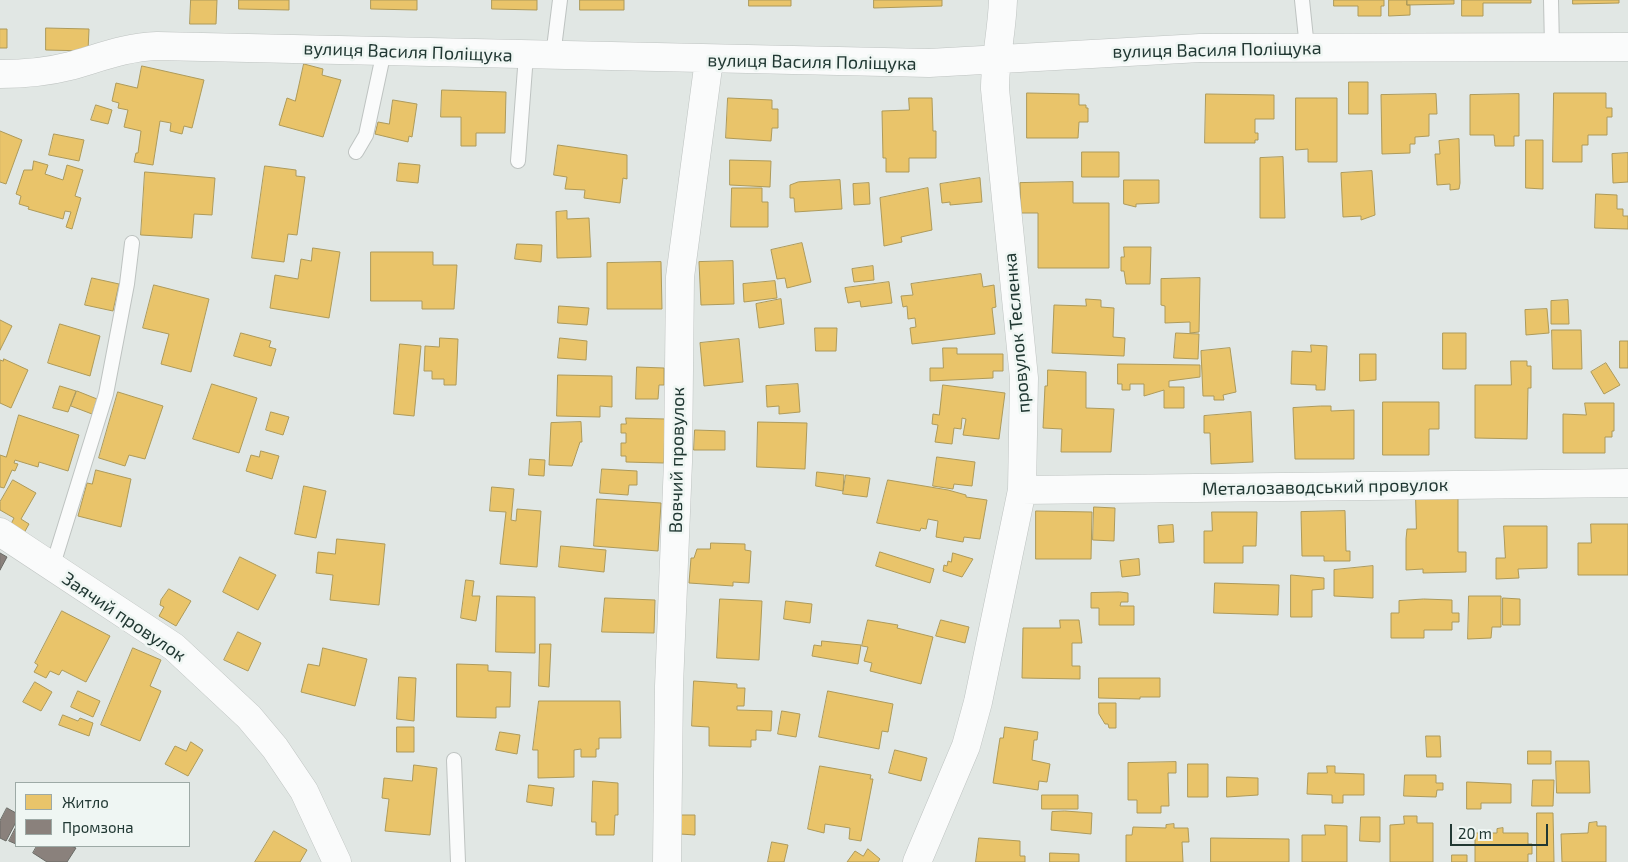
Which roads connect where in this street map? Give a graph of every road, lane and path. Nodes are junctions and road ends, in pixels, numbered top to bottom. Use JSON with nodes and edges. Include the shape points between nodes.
{"nodes":[{"id":1,"x":560,"y":0,"type":"edge"},
{"id":2,"x":1003,"y":0,"type":"edge"},
{"id":3,"x":1302,"y":0,"type":"edge"},
{"id":4,"x":1551,"y":0,"type":"edge"},
{"id":5,"x":1552,"y":47,"type":"junction"},
{"id":6,"x":1628,"y":47,"type":"edge"},
{"id":7,"x":1307,"y":48,"type":"junction"},
{"id":8,"x":384,"y":51,"type":"junction"},
{"id":9,"x":526,"y":55,"type":"junction"},
{"id":10,"x":553,"y":56,"type":"junction"},
{"id":11,"x":709,"y":60,"type":"junction"},
{"id":12,"x":995,"y":61,"type":"junction"},
{"id":13,"x":0,"y":74,"type":"edge"},
{"id":14,"x":356,"y":152,"type":"dead end"},
{"id":15,"x":518,"y":161,"type":"dead end"},
{"id":16,"x":132,"y":243,"type":"dead end"},
{"id":17,"x":1628,"y":483,"type":"edge"},
{"id":18,"x":1022,"y":490,"type":"junction"},
{"id":19,"x":0,"y":532,"type":"edge"},
{"id":20,"x":52,"y":568,"type":"junction"},
{"id":21,"x":454,"y":760,"type":"dead end"},
{"id":22,"x":337,"y":862,"type":"edge"},
{"id":23,"x":458,"y":862,"type":"edge"},
{"id":24,"x":667,"y":862,"type":"edge"},
{"id":25,"x":917,"y":862,"type":"edge"}],
"edges":[{"from":1,"to":10,"type":"lane"},
{"from":2,"to":12,"type":"street","name":"провулок Тесленка","via":[[1002,32]]},
{"from":3,"to":7,"type":"lane"},
{"from":4,"to":5,"type":"lane"},
{"from":5,"to":6,"type":"street","name":"вулиця Василя Поліщука"},
{"from":5,"to":7,"type":"street","name":"вулиця Василя Поліщука"},
{"from":7,"to":12,"type":"street","name":"вулиця Василя Поліщука","via":[[1200,48]]},
{"from":8,"to":9,"type":"street","name":"вулиця Василя Поліщука"},
{"from":8,"to":13,"type":"street","name":"вулиця Василя Поліщука","via":[[140,47],[35,73]]},
{"from":8,"to":14,"type":"lane","via":[[366,135]]},
{"from":9,"to":10,"type":"street","name":"вулиця Василя Поліщука"},
{"from":9,"to":15,"type":"lane"},
{"from":10,"to":11,"type":"street","name":"вулиця Василя Поліщука"},
{"from":11,"to":12,"type":"street","name":"вулиця Василя Поліщука"},
{"from":11,"to":24,"type":"street","name":"Вовчий провулок","via":[[680,277]]},
{"from":12,"to":18,"type":"street","name":"провулок Тесленка","via":[[995,89],[1024,378]]},
{"from":16,"to":20,"type":"lane","via":[[128,284],[106,394]]},
{"from":17,"to":18,"type":"street","name":"Металозаводський провулок"},
{"from":18,"to":25,"type":"street","name":"провулок Тесленка","via":[[966,746]]},
{"from":19,"to":20,"type":"street","name":"Заячий провулок"},
{"from":20,"to":22,"type":"street","name":"Заячий провулок","via":[[174,647],[249,717],[304,791]]},
{"from":21,"to":23,"type":"lane"}]}
